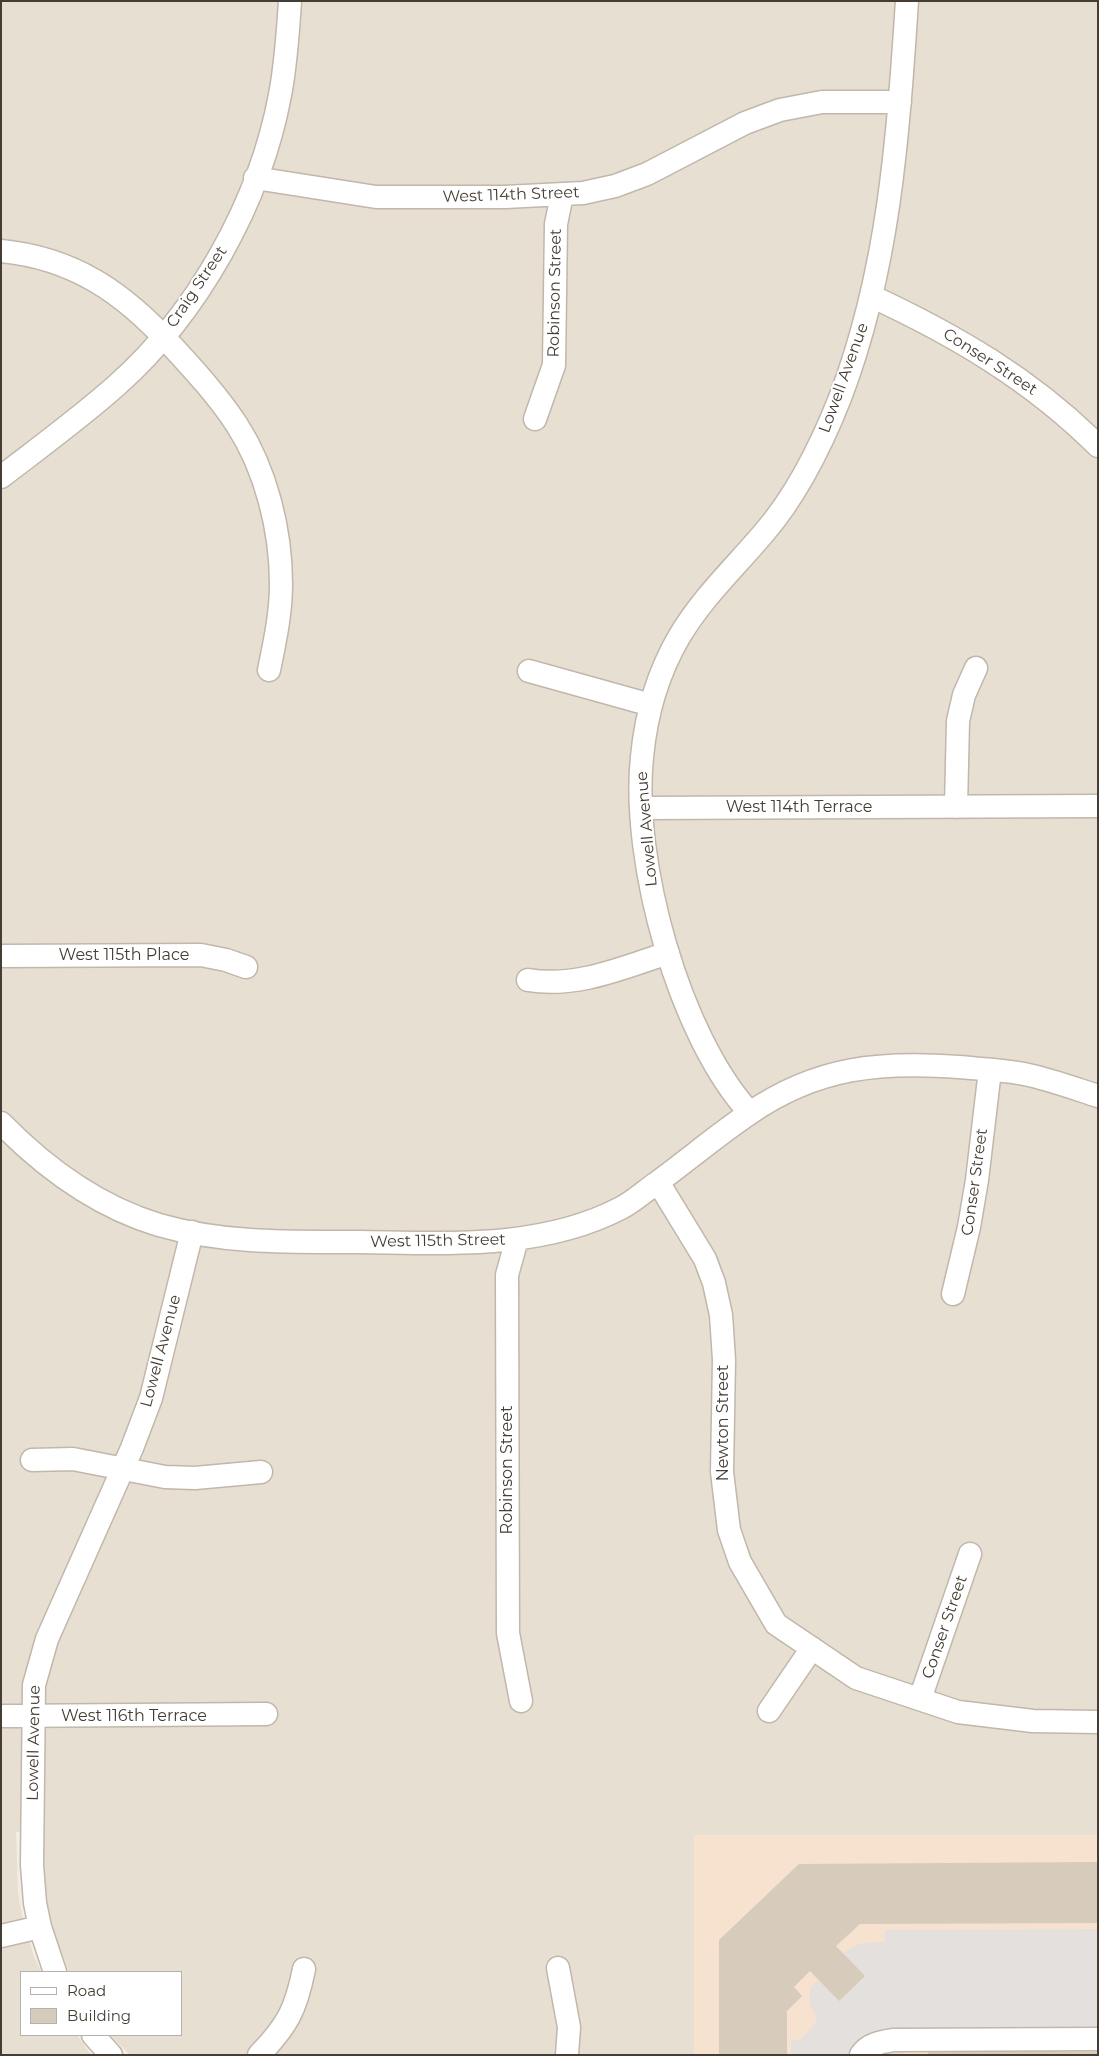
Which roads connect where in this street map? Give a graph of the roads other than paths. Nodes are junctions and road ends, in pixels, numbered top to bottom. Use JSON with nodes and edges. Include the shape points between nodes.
{"nodes":[{"id":1,"x":290,"y":1,"type":"edge"},
{"id":2,"x":907,"y":1,"type":"edge"},
{"id":3,"x":900,"y":102,"type":"junction"},
{"id":4,"x":255,"y":178,"type":"junction"},
{"id":5,"x":562,"y":194,"type":"junction"},
{"id":6,"x":1,"y":251,"type":"edge"},
{"id":7,"x":871,"y":296,"type":"junction"},
{"id":8,"x":163,"y":336,"type":"junction"},
{"id":9,"x":535,"y":419,"type":"dead end"},
{"id":10,"x":1098,"y":446,"type":"edge"},
{"id":11,"x":1,"y":477,"type":"edge"},
{"id":12,"x":976,"y":668,"type":"dead end"},
{"id":13,"x":269,"y":670,"type":"dead end"},
{"id":14,"x":530,"y":671,"type":"dead end"},
{"id":15,"x":651,"y":705,"type":"junction"},
{"id":16,"x":1098,"y":806,"type":"edge"},
{"id":17,"x":956,"y":807,"type":"junction"},
{"id":18,"x":642,"y":808,"type":"junction"},
{"id":19,"x":668,"y":953,"type":"junction"},
{"id":20,"x":1,"y":956,"type":"edge"},
{"id":21,"x":246,"y":967,"type":"dead end"},
{"id":22,"x":528,"y":980,"type":"dead end"},
{"id":23,"x":990,"y":1070,"type":"junction"},
{"id":24,"x":1098,"y":1096,"type":"edge"},
{"id":25,"x":750,"y":1113,"type":"junction"},
{"id":26,"x":1,"y":1124,"type":"edge"},
{"id":27,"x":658,"y":1182,"type":"junction"},
{"id":28,"x":192,"y":1232,"type":"junction"},
{"id":29,"x":517,"y":1239,"type":"junction"},
{"id":30,"x":953,"y":1294,"type":"dead end"},
{"id":31,"x":32,"y":1460,"type":"dead end"},
{"id":32,"x":122,"y":1468,"type":"junction"},
{"id":33,"x":261,"y":1472,"type":"dead end"},
{"id":34,"x":970,"y":1554,"type":"dead end"},
{"id":35,"x":812,"y":1648,"type":"junction"},
{"id":36,"x":920,"y":1699,"type":"junction"},
{"id":37,"x":521,"y":1701,"type":"dead end"},
{"id":38,"x":769,"y":1711,"type":"dead end"},
{"id":39,"x":266,"y":1714,"type":"dead end"},
{"id":40,"x":1,"y":1716,"type":"edge"},
{"id":41,"x":33,"y":1716,"type":"junction"},
{"id":42,"x":1098,"y":1722,"type":"edge"},
{"id":43,"x":40,"y":1927,"type":"junction"},
{"id":44,"x":1,"y":1936,"type":"edge"},
{"id":45,"x":558,"y":1968,"type":"dead end"},
{"id":46,"x":304,"y":1969,"type":"dead end"},
{"id":47,"x":55,"y":1971,"type":"edge"},
{"id":48,"x":94,"y":2036,"type":"edge"},
{"id":49,"x":1098,"y":2039,"type":"edge"},
{"id":50,"x":111,"y":2055,"type":"edge"},
{"id":51,"x":259,"y":2055,"type":"edge"},
{"id":52,"x":567,"y":2055,"type":"edge"},
{"id":53,"x":861,"y":2055,"type":"edge"}],
"edges":[{"from":1,"to":4,"type":"street","name":"Craig Street","via":[[280,96]]},
{"from":2,"to":3,"type":"street","name":"Lowell Avenue"},
{"from":3,"to":5,"type":"street","name":"West 114th Street","via":[[822,102],[780,110],[746,123],[647,174],[615,186]]},
{"from":3,"to":7,"type":"street","name":"Lowell Avenue","via":[[887,221]]},
{"from":4,"to":5,"type":"street","name":"West 114th Street","via":[[376,197]]},
{"from":4,"to":8,"type":"street","name":"Craig Street","via":[[232,233],[206,278]]},
{"from":5,"to":9,"type":"street","name":"Robinson Street","via":[[556,224],[554,366]]},
{"from":6,"to":8,"type":"street","via":[[47,259],[80,272],[110,288]]},
{"from":7,"to":10,"type":"street","name":"Conser Street","via":[[946,332],[995,362],[1039,393]]},
{"from":7,"to":15,"type":"street","name":"Lowell Avenue","via":[[840,397],[810,462],[792,495],[765,532],[702,601],[679,637]]},
{"from":8,"to":11,"type":"street","name":"Craig Street","via":[[117,385]]},
{"from":8,"to":13,"type":"street","via":[[209,386],[238,426],[270,503],[281,584],[278,625]]},
{"from":12,"to":17,"type":"street","via":[[964,695],[958,721]]},
{"from":14,"to":15,"type":"street"},
{"from":15,"to":18,"type":"street","name":"Lowell Avenue","via":[[641,760]]},
{"from":16,"to":17,"type":"street","name":"West 114th Terrace"},
{"from":17,"to":18,"type":"street","name":"West 114th Terrace"},
{"from":18,"to":19,"type":"street","name":"Lowell Avenue","via":[[649,879]]},
{"from":19,"to":22,"type":"street","via":[[588,978],[553,982]]},
{"from":19,"to":25,"type":"street","name":"Lowell Avenue","via":[[680,989],[712,1059],[732,1092]]},
{"from":20,"to":21,"type":"street","name":"West 115th Place","via":[[201,955]]},
{"from":23,"to":24,"type":"street","name":"West 115th Street","via":[[1030,1075]]},
{"from":23,"to":25,"type":"street","name":"West 115th Street","via":[[898,1064],[847,1070],[779,1095]]},
{"from":23,"to":30,"type":"street","name":"Conser Street","via":[[976,1189]]},
{"from":25,"to":27,"type":"street","name":"West 115th Street"},
{"from":26,"to":28,"type":"street","name":"West 115th Street","via":[[53,1170],[96,1198],[136,1217]]},
{"from":27,"to":29,"type":"street","name":"West 115th Street","via":[[622,1208],[574,1226]]},
{"from":27,"to":35,"type":"street","name":"Newton Street","via":[[705,1260],[721,1315],[724,1360],[722,1472],[729,1530],[740,1562],[776,1624]]},
{"from":28,"to":29,"type":"street","name":"West 115th Street","via":[[266,1242],[473,1243]]},
{"from":28,"to":32,"type":"street","name":"Lowell Avenue","via":[[151,1398]]},
{"from":29,"to":37,"type":"street","name":"Robinson Street","via":[[507,1275],[506,1581],[508,1633]]},
{"from":31,"to":32,"type":"street","via":[[73,1459]]},
{"from":32,"to":33,"type":"street","via":[[180,1478]]},
{"from":32,"to":41,"type":"street","name":"Lowell Avenue","via":[[41,1655],[34,1685]]},
{"from":34,"to":36,"type":"street","name":"Conser Street"},
{"from":35,"to":36,"type":"street","via":[[856,1678]]},
{"from":35,"to":38,"type":"street"},
{"from":36,"to":42,"type":"street","via":[[958,1712],[1033,1722]]},
{"from":39,"to":41,"type":"street","name":"West 116th Terrace"},
{"from":40,"to":41,"type":"street","name":"West 116th Terrace"},
{"from":41,"to":43,"type":"street","name":"Lowell Avenue","via":[[32,1865]]},
{"from":43,"to":44,"type":"street"},
{"from":43,"to":47,"type":"street","name":"Lowell Avenue"},
{"from":45,"to":52,"type":"street","via":[[569,2027]]},
{"from":46,"to":51,"type":"street","via":[[298,1999],[289,2019]]},
{"from":48,"to":50,"type":"street"},
{"from":49,"to":53,"type":"street","via":[[893,2040],[865,2049]]}]}
